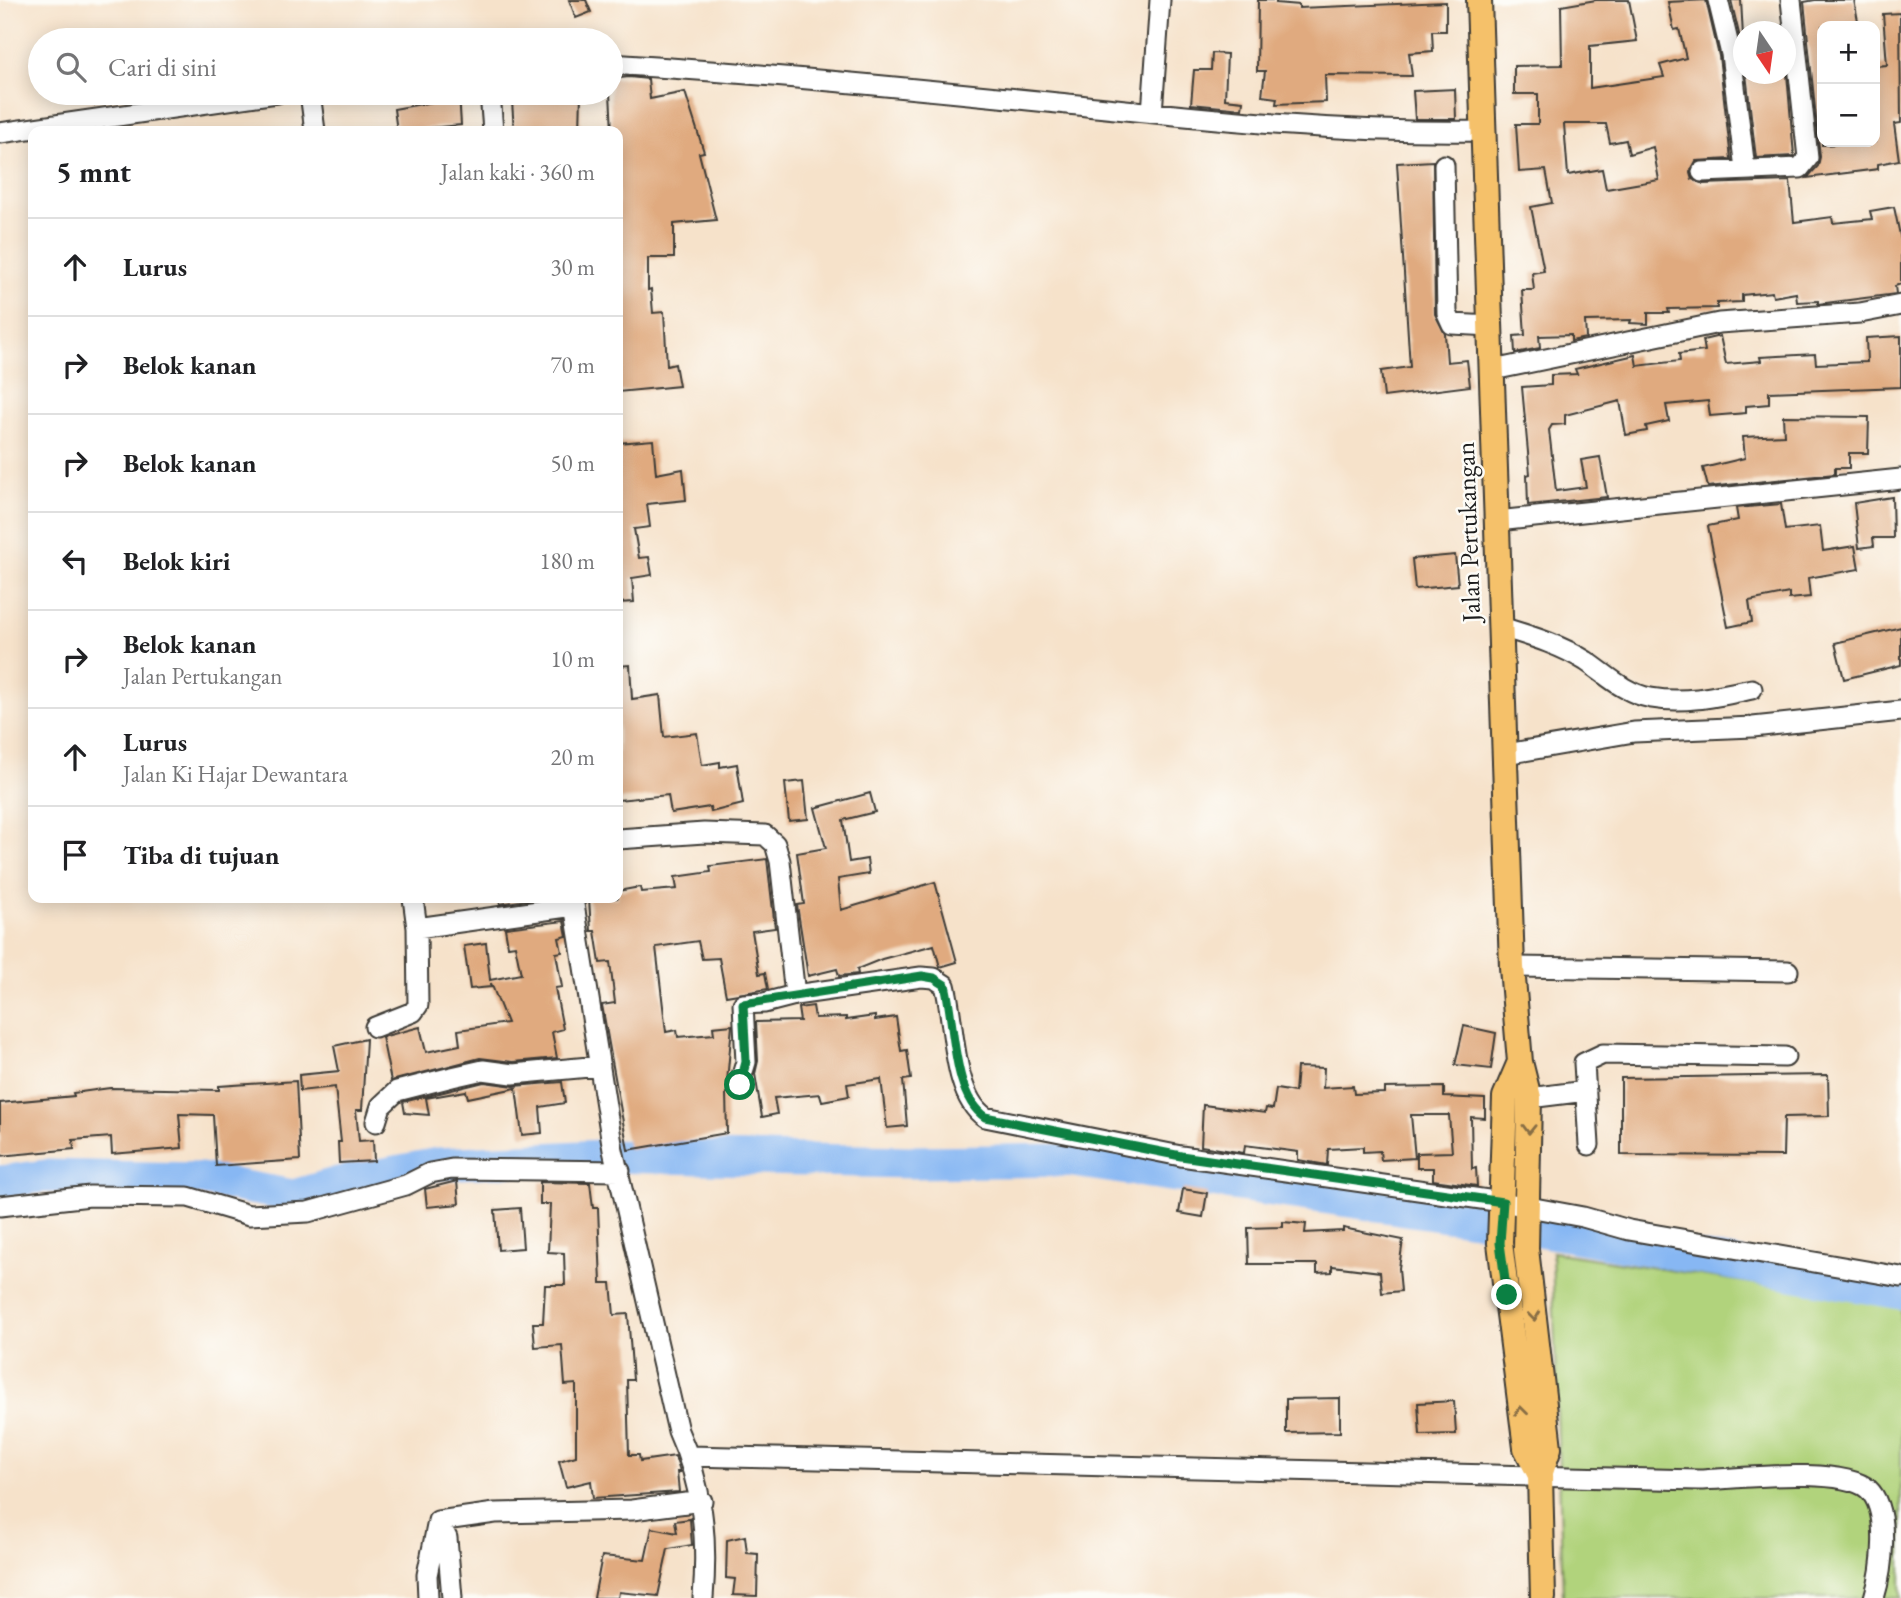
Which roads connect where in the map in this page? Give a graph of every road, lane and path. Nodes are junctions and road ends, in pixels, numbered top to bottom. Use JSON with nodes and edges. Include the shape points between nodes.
{"nodes":[{"id":1,"x":1160,"y":0,"type":"edge"},
{"id":2,"x":1479,"y":0,"type":"edge"},
{"id":3,"x":1718,"y":0,"type":"edge"},
{"id":4,"x":1791,"y":0,"type":"edge"},
{"id":5,"x":623,"y":65,"type":"edge"},
{"id":6,"x":195,"y":105,"type":"edge"},
{"id":7,"x":312,"y":105,"type":"edge"},
{"id":8,"x":491,"y":105,"type":"edge"},
{"id":9,"x":1152,"y":113,"type":"junction"},
{"id":10,"x":49,"y":126,"type":"edge"},
{"id":11,"x":314,"y":126,"type":"edge"},
{"id":12,"x":493,"y":126,"type":"edge"},
{"id":13,"x":28,"y":129,"type":"edge"},
{"id":14,"x":1485,"y":131,"type":"junction"},
{"id":15,"x":0,"y":133,"type":"edge"},
{"id":16,"x":1444,"y":165,"type":"dead end"},
{"id":17,"x":1745,"y":169,"type":"junction"},
{"id":18,"x":1702,"y":172,"type":"dead end"},
{"id":19,"x":1901,"y":305,"type":"edge"},
{"id":20,"x":1492,"y":326,"type":"junction"},
{"id":21,"x":1493,"y":370,"type":"junction"},
{"id":22,"x":1901,"y":479,"type":"edge"},
{"id":23,"x":1497,"y":521,"type":"junction"},
{"id":24,"x":1501,"y":627,"type":"junction"},
{"id":25,"x":1752,"y":689,"type":"dead end"},
{"id":26,"x":1901,"y":711,"type":"edge"},
{"id":27,"x":1506,"y":754,"type":"junction"},
{"id":28,"x":623,"y":839,"type":"edge"},
{"id":29,"x":414,"y":903,"type":"edge"},
{"id":30,"x":567,"y":903,"type":"edge"},
{"id":31,"x":573,"y":903,"type":"edge"},
{"id":32,"x":417,"y":928,"type":"junction"},
{"id":33,"x":1512,"y":967,"type":"junction"},
{"id":34,"x":1788,"y":971,"type":"dead end"},
{"id":35,"x":795,"y":995,"type":"junction"},
{"id":36,"x":375,"y":1027,"type":"dead end"},
{"id":37,"x":1785,"y":1057,"type":"dead end"},
{"id":38,"x":1520,"y":1062,"type":"junction"},
{"id":39,"x":600,"y":1066,"type":"junction"},
{"id":40,"x":740,"y":1085,"type":"dead end"},
{"id":41,"x":1586,"y":1091,"type":"junction"},
{"id":42,"x":1529,"y":1098,"type":"junction"},
{"id":43,"x":376,"y":1122,"type":"dead end"},
{"id":44,"x":1589,"y":1145,"type":"dead end"},
{"id":45,"x":617,"y":1160,"type":"junction"},
{"id":46,"x":0,"y":1206,"type":"edge"},
{"id":47,"x":1502,"y":1209,"type":"junction"},
{"id":48,"x":1527,"y":1213,"type":"junction"},
{"id":49,"x":1901,"y":1277,"type":"edge"},
{"id":50,"x":690,"y":1456,"type":"junction"},
{"id":51,"x":1540,"y":1475,"type":"junction"},
{"id":52,"x":702,"y":1501,"type":"junction"},
{"id":53,"x":438,"y":1521,"type":"junction"},
{"id":54,"x":428,"y":1598,"type":"edge"},
{"id":55,"x":452,"y":1598,"type":"edge"},
{"id":56,"x":703,"y":1598,"type":"edge"},
{"id":57,"x":1543,"y":1598,"type":"edge"},
{"id":58,"x":1874,"y":1598,"type":"edge"}],
"edges":[{"from":1,"to":9,"type":"street"},
{"from":2,"to":14,"type":"main road","name":"Jalan Pertukangan"},
{"from":3,"to":17,"type":"street","via":[[1731,54]]},
{"from":4,"to":17,"type":"street","via":[[1808,158],[1800,168]]},
{"from":5,"to":9,"type":"street","via":[[805,77]]},
{"from":6,"to":10,"type":"street"},
{"from":7,"to":11,"type":"street"},
{"from":8,"to":12,"type":"street"},
{"from":9,"to":14,"type":"street","via":[[1331,130]]},
{"from":13,"to":15,"type":"street"},
{"from":14,"to":20,"type":"main road","name":"Jalan Pertukangan"},
{"from":16,"to":20,"type":"street","via":[[1447,313],[1452,324]]},
{"from":17,"to":18,"type":"street"},
{"from":19,"to":21,"type":"street","via":[[1860,313],[1719,323]]},
{"from":20,"to":21,"type":"main road","name":"Jalan Pertukangan"},
{"from":21,"to":23,"type":"main road","name":"Jalan Pertukangan"},
{"from":22,"to":23,"type":"street"},
{"from":23,"to":24,"type":"main road","name":"Jalan Pertukangan"},
{"from":24,"to":25,"type":"street","via":[[1552,643],[1587,662],[1612,683],[1648,698],[1688,701]]},
{"from":24,"to":27,"type":"main road","name":"Jalan Pertukangan"},
{"from":26,"to":27,"type":"street","via":[[1753,727],[1634,732]]},
{"from":27,"to":33,"type":"main road","name":"Jalan Pertukangan"},
{"from":28,"to":35,"type":"street","via":[[704,833],[765,835],[775,844]]},
{"from":29,"to":32,"type":"street"},
{"from":30,"to":32,"type":"street"},
{"from":31,"to":39,"type":"street"},
{"from":32,"to":36,"type":"street","via":[[418,1005],[413,1012]]},
{"from":33,"to":34,"type":"street"},
{"from":33,"to":38,"type":"main road","name":"Jalan Pertukangan"},
{"from":35,"to":40,"type":"street","via":[[743,1004],[746,1062]]},
{"from":35,"to":47,"type":"street","via":[[922,976],[945,985],[962,1086],[973,1109],[985,1117],[1181,1156]]},
{"from":37,"to":41,"type":"street","via":[[1603,1054],[1584,1063]]},
{"from":38,"to":42,"type":"main road","name":"Jalan Pertukangan"},
{"from":38,"to":47,"type":"main road","name":"Jalan Pertukangan","via":[[1505,1097]]},
{"from":39,"to":43,"type":"street","via":[[513,1074],[483,1070],[452,1077],[397,1091],[381,1106]]},
{"from":39,"to":45,"type":"street"},
{"from":41,"to":42,"type":"street"},
{"from":41,"to":44,"type":"street"},
{"from":42,"to":48,"type":"main road","name":"Jalan Pertukangan","one_way":true},
{"from":45,"to":46,"type":"street","via":[[452,1169],[308,1212],[249,1215],[188,1197],[90,1196]]},
{"from":45,"to":50,"type":"street","via":[[678,1431]]},
{"from":47,"to":48,"type":"street"},
{"from":51,"to":47,"type":"main road","name":"Jalan Pertukangan","one_way":true,"via":[[1526,1448],[1500,1243]]},
{"from":48,"to":49,"type":"street","via":[[1583,1217],[1629,1230]]},
{"from":48,"to":51,"type":"main road","name":"Jalan Pertukangan","one_way":true,"via":[[1526,1249],[1549,1448]]},
{"from":50,"to":51,"type":"street"},
{"from":50,"to":52,"type":"street"},
{"from":51,"to":57,"type":"main road"},
{"from":51,"to":58,"type":"street","via":[[1848,1479],[1869,1490],[1881,1518],[1882,1571]]},
{"from":52,"to":53,"type":"street","via":[[632,1510],[495,1513]]},
{"from":52,"to":56,"type":"street","via":[[707,1550]]},
{"from":53,"to":54,"type":"street","via":[[426,1575]]},
{"from":53,"to":55,"type":"street","via":[[447,1538]]}]}
